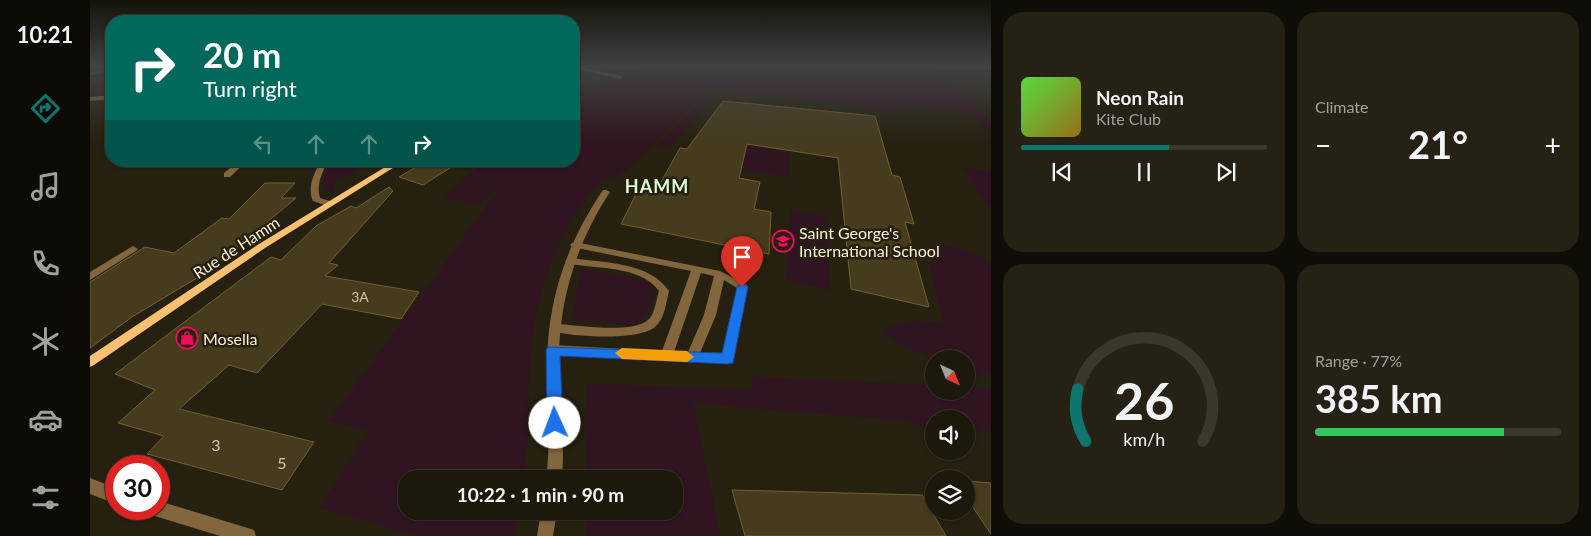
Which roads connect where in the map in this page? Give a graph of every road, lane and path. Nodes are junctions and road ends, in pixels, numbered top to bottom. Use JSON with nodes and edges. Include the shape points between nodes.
{"nodes":[{"id":1,"x":105,"y":97,"type":"edge"},
{"id":2,"x":90,"y":98,"type":"edge"},
{"id":3,"x":237,"y":167,"type":"edge"},
{"id":4,"x":321,"y":167,"type":"edge"},
{"id":5,"x":391,"y":167,"type":"edge"},
{"id":6,"x":227,"y":175,"type":"dead end"},
{"id":7,"x":606,"y":192,"type":"dead end"},
{"id":8,"x":330,"y":204,"type":"junction"},
{"id":9,"x":575,"y":245,"type":"junction"},
{"id":10,"x":133,"y":249,"type":"dead end"},
{"id":11,"x":570,"y":261,"type":"junction"},
{"id":12,"x":697,"y":269,"type":"junction"},
{"id":13,"x":720,"y":274,"type":"junction"},
{"id":14,"x":90,"y":277,"type":"edge"},
{"id":15,"x":556,"y":328,"type":"junction"},
{"id":16,"x":553,"y":350,"type":"junction"},
{"id":17,"x":667,"y":355,"type":"junction"},
{"id":18,"x":692,"y":357,"type":"junction"},
{"id":19,"x":90,"y":362,"type":"edge"},
{"id":20,"x":555,"y":470,"type":"edge"},
{"id":21,"x":90,"y":486,"type":"edge"},
{"id":22,"x":105,"y":492,"type":"edge"},
{"id":23,"x":170,"y":513,"type":"edge"},
{"id":24,"x":548,"y":520,"type":"edge"},
{"id":25,"x":248,"y":536,"type":"edge"},
{"id":26,"x":545,"y":536,"type":"edge"}],
"edges":[{"from":1,"to":2,"type":"street"},
{"from":3,"to":6,"type":"street"},
{"from":4,"to":8,"type":"street","via":[[313,191],[316,199]]},
{"from":5,"to":8,"type":"main road","name":"Rue de Hamm"},
{"from":7,"to":9,"type":"street","via":[[590,214]]},
{"from":8,"to":19,"type":"main road","name":"Rue de Hamm"},
{"from":9,"to":11,"type":"street"},
{"from":9,"to":12,"type":"street"},
{"from":10,"to":14,"type":"street"},
{"from":11,"to":15,"type":"street","via":[[558,306]]},
{"from":11,"to":15,"type":"street","via":[[642,274],[657,281],[664,291],[652,323],[638,331]]},
{"from":12,"to":13,"type":"street"},
{"from":12,"to":17,"type":"street"},
{"from":13,"to":18,"type":"street","via":[[710,315]]},
{"from":13,"to":18,"type":"street","via":[[742,287],[728,359]]},
{"from":15,"to":16,"type":"street"},
{"from":16,"to":17,"type":"street"},
{"from":16,"to":20,"type":"street"},
{"from":17,"to":18,"type":"street"},
{"from":21,"to":22,"type":"street"},
{"from":23,"to":25,"type":"street"},
{"from":24,"to":26,"type":"street"}]}
